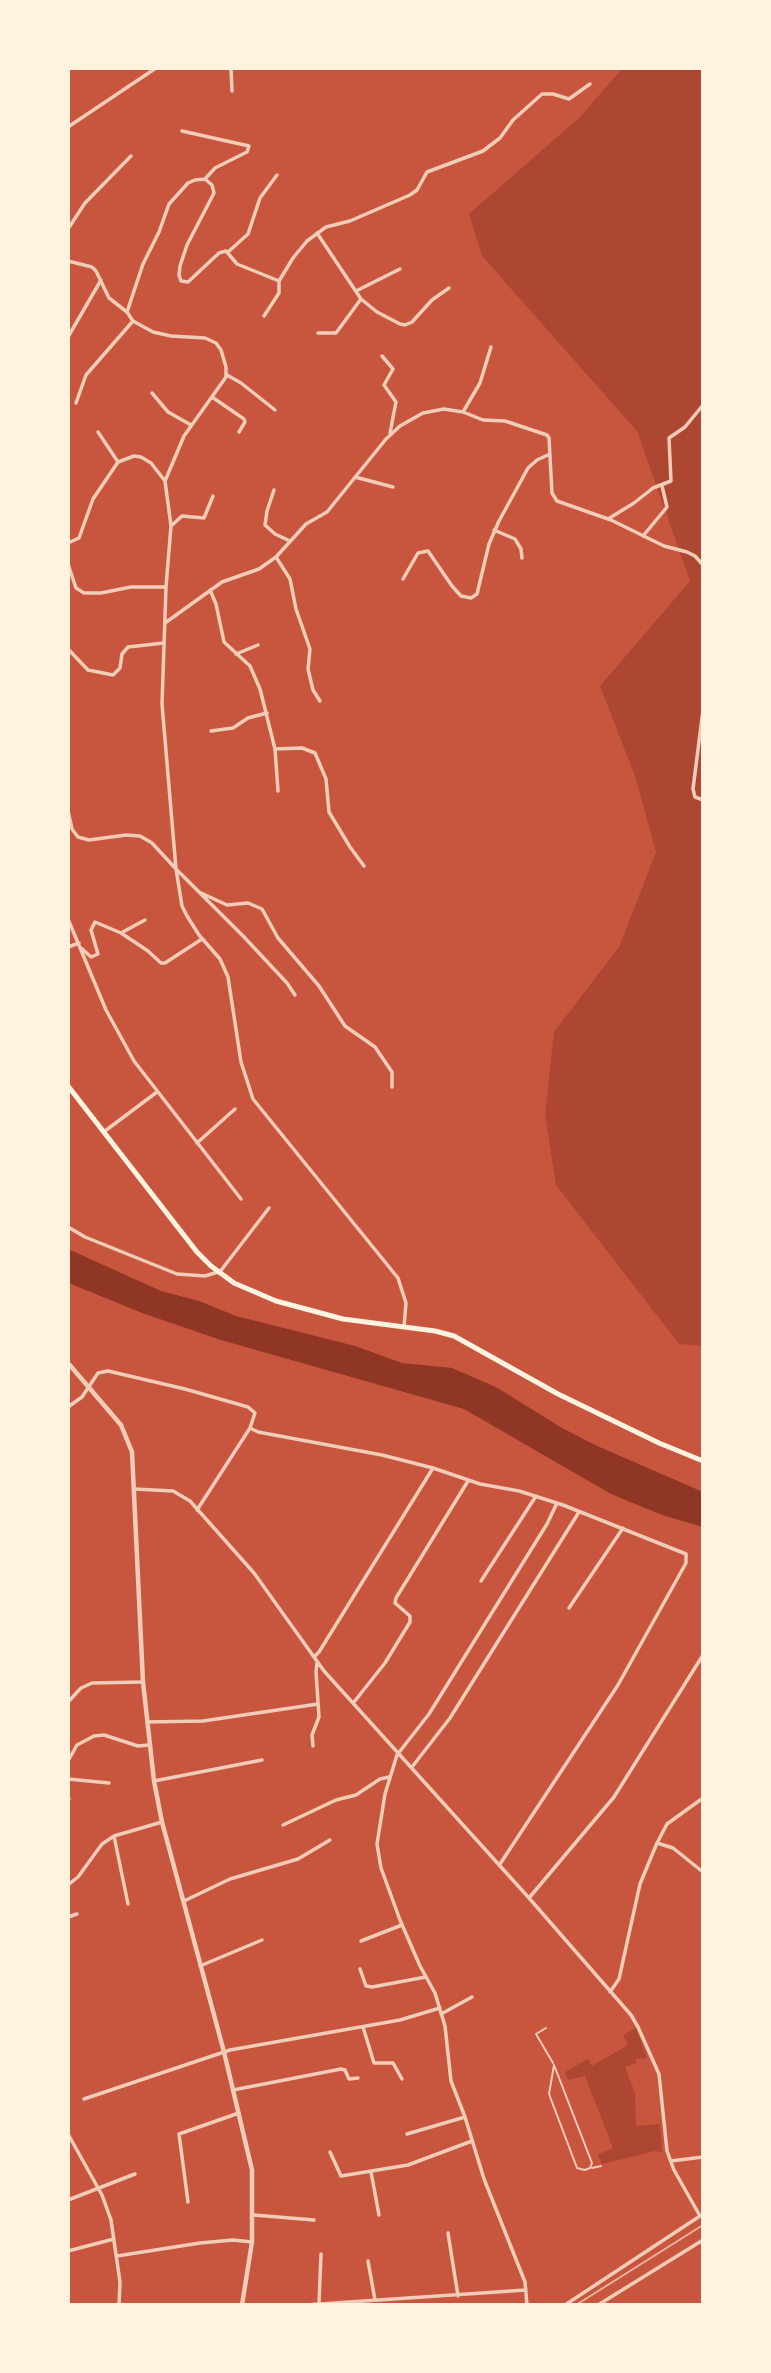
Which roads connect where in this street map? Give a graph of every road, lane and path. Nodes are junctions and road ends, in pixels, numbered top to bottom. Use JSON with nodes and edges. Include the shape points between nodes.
{"nodes":[{"id":1,"x":156,"y":68,"type":"edge"},
{"id":2,"x":231,"y":68,"type":"edge"},
{"id":3,"x":590,"y":84,"type":"dead end"},
{"id":4,"x":232,"y":91,"type":"dead end"},
{"id":5,"x":68,"y":127,"type":"edge"},
{"id":6,"x":182,"y":131,"type":"dead end"},
{"id":7,"x":131,"y":156,"type":"dead end"},
{"id":8,"x":277,"y":175,"type":"dead end"},
{"id":9,"x":205,"y":179,"type":"junction"},
{"id":10,"x":68,"y":229,"type":"edge"},
{"id":11,"x":317,"y":233,"type":"junction"},
{"id":12,"x":228,"y":252,"type":"junction"},
{"id":13,"x":68,"y":261,"type":"edge"},
{"id":14,"x":400,"y":269,"type":"dead end"},
{"id":15,"x":101,"y":280,"type":"junction"},
{"id":16,"x":279,"y":281,"type":"junction"},
{"id":17,"x":449,"y":288,"type":"dead end"},
{"id":18,"x":356,"y":291,"type":"junction"},
{"id":19,"x":361,"y":299,"type":"junction"},
{"id":20,"x":127,"y":313,"type":"junction"},
{"id":21,"x":264,"y":316,"type":"dead end"},
{"id":22,"x":133,"y":321,"type":"junction"},
{"id":23,"x":318,"y":333,"type":"dead end"},
{"id":24,"x":68,"y":337,"type":"edge"},
{"id":25,"x":491,"y":347,"type":"dead end"},
{"id":26,"x":382,"y":356,"type":"dead end"},
{"id":27,"x":227,"y":375,"type":"junction"},
{"id":28,"x":152,"y":393,"type":"dead end"},
{"id":29,"x":212,"y":397,"type":"junction"},
{"id":30,"x":76,"y":404,"type":"dead end"},
{"id":31,"x":703,"y":405,"type":"edge"},
{"id":32,"x":275,"y":410,"type":"dead end"},
{"id":33,"x":463,"y":412,"type":"junction"},
{"id":34,"x":191,"y":425,"type":"junction"},
{"id":35,"x":98,"y":432,"type":"dead end"},
{"id":36,"x":239,"y":432,"type":"dead end"},
{"id":37,"x":390,"y":435,"type":"junction"},
{"id":38,"x":550,"y":454,"type":"junction"},
{"id":39,"x":118,"y":462,"type":"junction"},
{"id":40,"x":355,"y":477,"type":"junction"},
{"id":41,"x":165,"y":481,"type":"junction"},
{"id":42,"x":662,"y":486,"type":"junction"},
{"id":43,"x":393,"y":487,"type":"dead end"},
{"id":44,"x":274,"y":490,"type":"dead end"},
{"id":45,"x":213,"y":496,"type":"dead end"},
{"id":46,"x":608,"y":519,"type":"junction"},
{"id":47,"x":171,"y":526,"type":"junction"},
{"id":48,"x":494,"y":530,"type":"junction"},
{"id":49,"x":643,"y":536,"type":"junction"},
{"id":50,"x":290,"y":541,"type":"junction"},
{"id":51,"x":68,"y":543,"type":"edge"},
{"id":52,"x":276,"y":557,"type":"junction"},
{"id":53,"x":523,"y":558,"type":"dead end"},
{"id":54,"x":68,"y":564,"type":"edge"},
{"id":55,"x":703,"y":565,"type":"edge"},
{"id":56,"x":403,"y":579,"type":"dead end"},
{"id":57,"x":166,"y":587,"type":"junction"},
{"id":58,"x":210,"y":590,"type":"junction"},
{"id":59,"x":165,"y":623,"type":"junction"},
{"id":60,"x":164,"y":643,"type":"junction"},
{"id":61,"x":258,"y":645,"type":"dead end"},
{"id":62,"x":68,"y":649,"type":"edge"},
{"id":63,"x":236,"y":654,"type":"junction"},
{"id":64,"x":320,"y":701,"type":"dead end"},
{"id":65,"x":703,"y":710,"type":"edge"},
{"id":66,"x":267,"y":713,"type":"junction"},
{"id":67,"x":211,"y":731,"type":"dead end"},
{"id":68,"x":275,"y":749,"type":"junction"},
{"id":69,"x":278,"y":791,"type":"dead end"},
{"id":70,"x":703,"y":800,"type":"edge"},
{"id":71,"x":68,"y":811,"type":"edge"},
{"id":72,"x":364,"y":866,"type":"dead end"},
{"id":73,"x":176,"y":869,"type":"junction"},
{"id":74,"x":194,"y":889,"type":"junction"},
{"id":75,"x":68,"y":919,"type":"edge"},
{"id":76,"x":145,"y":920,"type":"dead end"},
{"id":77,"x":121,"y":933,"type":"junction"},
{"id":78,"x":202,"y":939,"type":"junction"},
{"id":79,"x":80,"y":945,"type":"junction"},
{"id":80,"x":68,"y":947,"type":"edge"},
{"id":81,"x":295,"y":995,"type":"dead end"},
{"id":82,"x":68,"y":1086,"type":"edge"},
{"id":83,"x":392,"y":1087,"type":"dead end"},
{"id":84,"x":157,"y":1092,"type":"junction"},
{"id":85,"x":235,"y":1110,"type":"dead end"},
{"id":86,"x":105,"y":1132,"type":"junction"},
{"id":87,"x":197,"y":1143,"type":"junction"},
{"id":88,"x":241,"y":1199,"type":"dead end"},
{"id":89,"x":269,"y":1208,"type":"dead end"},
{"id":90,"x":68,"y":1227,"type":"edge"},
{"id":91,"x":219,"y":1272,"type":"junction"},
{"id":92,"x":404,"y":1327,"type":"junction"},
{"id":93,"x":68,"y":1363,"type":"edge"},
{"id":94,"x":89,"y":1387,"type":"junction"},
{"id":95,"x":68,"y":1408,"type":"edge"},
{"id":96,"x":250,"y":1428,"type":"junction"},
{"id":97,"x":703,"y":1461,"type":"edge"},
{"id":98,"x":433,"y":1468,"type":"junction"},
{"id":99,"x":468,"y":1480,"type":"junction"},
{"id":100,"x":134,"y":1489,"type":"junction"},
{"id":101,"x":536,"y":1496,"type":"junction"},
{"id":102,"x":557,"y":1503,"type":"junction"},
{"id":103,"x":197,"y":1510,"type":"junction"},
{"id":104,"x":579,"y":1513,"type":"junction"},
{"id":105,"x":623,"y":1528,"type":"junction"},
{"id":106,"x":481,"y":1581,"type":"dead end"},
{"id":107,"x":569,"y":1608,"type":"dead end"},
{"id":108,"x":703,"y":1655,"type":"edge"},
{"id":109,"x":314,"y":1657,"type":"junction"},
{"id":110,"x":317,"y":1663,"type":"junction"},
{"id":111,"x":143,"y":1682,"type":"junction"},
{"id":112,"x":68,"y":1702,"type":"edge"},
{"id":113,"x":354,"y":1703,"type":"junction"},
{"id":114,"x":318,"y":1704,"type":"junction"},
{"id":115,"x":147,"y":1722,"type":"junction"},
{"id":116,"x":149,"y":1745,"type":"junction"},
{"id":117,"x":313,"y":1746,"type":"dead end"},
{"id":118,"x":399,"y":1753,"type":"junction"},
{"id":119,"x":262,"y":1760,"type":"dead end"},
{"id":120,"x":68,"y":1761,"type":"edge"},
{"id":121,"x":412,"y":1767,"type":"junction"},
{"id":122,"x":389,"y":1777,"type":"junction"},
{"id":123,"x":68,"y":1779,"type":"edge"},
{"id":124,"x":154,"y":1781,"type":"junction"},
{"id":125,"x":109,"y":1783,"type":"dead end"},
{"id":126,"x":703,"y":1798,"type":"edge"},
{"id":127,"x":162,"y":1822,"type":"junction"},
{"id":128,"x":283,"y":1825,"type":"dead end"},
{"id":129,"x":114,"y":1836,"type":"junction"},
{"id":130,"x":330,"y":1840,"type":"dead end"},
{"id":131,"x":657,"y":1843,"type":"junction"},
{"id":132,"x":499,"y":1865,"type":"junction"},
{"id":133,"x":703,"y":1872,"type":"edge"},
{"id":134,"x":68,"y":1885,"type":"edge"},
{"id":135,"x":529,"y":1898,"type":"junction"},
{"id":136,"x":184,"y":1901,"type":"junction"},
{"id":137,"x":128,"y":1904,"type":"dead end"},
{"id":138,"x":77,"y":1914,"type":"dead end"},
{"id":139,"x":68,"y":1917,"type":"edge"},
{"id":140,"x":402,"y":1925,"type":"junction"},
{"id":141,"x":262,"y":1940,"type":"dead end"},
{"id":142,"x":361,"y":1941,"type":"dead end"},
{"id":143,"x":200,"y":1966,"type":"junction"},
{"id":144,"x":360,"y":1969,"type":"dead end"},
{"id":145,"x":426,"y":1977,"type":"junction"},
{"id":146,"x":610,"y":1992,"type":"junction"},
{"id":147,"x":472,"y":1997,"type":"dead end"},
{"id":148,"x":440,"y":2008,"type":"junction"},
{"id":149,"x":441,"y":2014,"type":"junction"},
{"id":150,"x":363,"y":2027,"type":"junction"},
{"id":151,"x":546,"y":2028,"type":"dead end"},
{"id":152,"x":224,"y":2052,"type":"junction"},
{"id":153,"x":554,"y":2065,"type":"junction"},
{"id":154,"x":358,"y":2078,"type":"dead end"},
{"id":155,"x":402,"y":2079,"type":"dead end"},
{"id":156,"x":233,"y":2090,"type":"junction"},
{"id":157,"x":83,"y":2099,"type":"dead end"},
{"id":158,"x":239,"y":2113,"type":"junction"},
{"id":159,"x":465,"y":2117,"type":"junction"},
{"id":160,"x":68,"y":2134,"type":"edge"},
{"id":161,"x":407,"y":2134,"type":"dead end"},
{"id":162,"x":472,"y":2141,"type":"junction"},
{"id":163,"x":330,"y":2152,"type":"dead end"},
{"id":164,"x":703,"y":2157,"type":"edge"},
{"id":165,"x":671,"y":2161,"type":"junction"},
{"id":166,"x":601,"y":2166,"type":"dead end"},
{"id":167,"x":590,"y":2168,"type":"junction"},
{"id":168,"x":371,"y":2172,"type":"junction"},
{"id":169,"x":135,"y":2174,"type":"dead end"},
{"id":170,"x":99,"y":2188,"type":"junction"},
{"id":171,"x":68,"y":2200,"type":"edge"},
{"id":172,"x":188,"y":2202,"type":"dead end"},
{"id":173,"x":254,"y":2215,"type":"junction"},
{"id":174,"x":379,"y":2215,"type":"dead end"},
{"id":175,"x":701,"y":2218,"type":"edge"},
{"id":176,"x":314,"y":2220,"type":"dead end"},
{"id":177,"x":449,"y":2233,"type":"dead end"},
{"id":178,"x":114,"y":2239,"type":"junction"},
{"id":179,"x":703,"y":2240,"type":"edge"},
{"id":180,"x":252,"y":2242,"type":"junction"},
{"id":181,"x":68,"y":2251,"type":"edge"},
{"id":182,"x":321,"y":2254,"type":"dead end"},
{"id":183,"x":117,"y":2256,"type":"junction"},
{"id":184,"x":369,"y":2261,"type":"dead end"},
{"id":185,"x":526,"y":2290,"type":"junction"},
{"id":186,"x":458,"y":2296,"type":"junction"},
{"id":187,"x":375,"y":2300,"type":"junction"},
{"id":188,"x":383,"y":2302,"type":"edge"},
{"id":189,"x":319,"y":2303,"type":"edge"},
{"id":190,"x":355,"y":2303,"type":"edge"},
{"id":191,"x":119,"y":2305,"type":"edge"},
{"id":192,"x":242,"y":2305,"type":"edge"},
{"id":193,"x":305,"y":2305,"type":"edge"},
{"id":194,"x":527,"y":2305,"type":"edge"},
{"id":195,"x":565,"y":2305,"type":"edge"},
{"id":196,"x":598,"y":2305,"type":"edge"}],
"edges":[{"from":1,"to":5,"type":"street"},
{"from":2,"to":4,"type":"street"},
{"from":3,"to":11,"type":"street","via":[[569,99],[542,94],[494,144],[477,155],[427,172],[410,195]]},
{"from":6,"to":9,"type":"street","via":[[249,148]]},
{"from":7,"to":10,"type":"street","via":[[85,203]]},
{"from":8,"to":12,"type":"street","via":[[260,198],[248,234]]},
{"from":9,"to":12,"type":"street","via":[[214,193],[187,245],[179,279],[188,282],[219,253]]},
{"from":9,"to":20,"type":"street","via":[[188,183],[169,204]]},
{"from":11,"to":16,"type":"street"},
{"from":11,"to":18,"type":"street"},
{"from":12,"to":16,"type":"street","via":[[237,264]]},
{"from":13,"to":15,"type":"street","via":[[92,267]]},
{"from":14,"to":18,"type":"street"},
{"from":15,"to":20,"type":"street","via":[[109,298]]},
{"from":15,"to":24,"type":"street"},
{"from":16,"to":21,"type":"street","via":[[278,293]]},
{"from":17,"to":19,"type":"street","via":[[405,326]]},
{"from":18,"to":19,"type":"street"},
{"from":19,"to":23,"type":"street","via":[[336,333]]},
{"from":20,"to":22,"type":"street"},
{"from":22,"to":27,"type":"street","via":[[153,332],[211,340],[221,349]]},
{"from":22,"to":30,"type":"street","via":[[86,375]]},
{"from":25,"to":33,"type":"street","via":[[480,383]]},
{"from":26,"to":37,"type":"street","via":[[393,369],[384,385],[397,402]]},
{"from":27,"to":29,"type":"street"},
{"from":27,"to":32,"type":"street"},
{"from":28,"to":34,"type":"street","via":[[168,412]]},
{"from":29,"to":34,"type":"street"},
{"from":29,"to":36,"type":"street","via":[[244,419]]},
{"from":31,"to":42,"type":"street","via":[[668,439],[672,478]]},
{"from":33,"to":37,"type":"street","via":[[423,413]]},
{"from":33,"to":38,"type":"street","via":[[483,421],[505,421],[543,433],[549,438]]},
{"from":34,"to":41,"type":"street"},
{"from":35,"to":39,"type":"street"},
{"from":37,"to":40,"type":"street"},
{"from":38,"to":46,"type":"street","via":[[552,493],[557,501]]},
{"from":38,"to":48,"type":"street","via":[[528,468]]},
{"from":39,"to":41,"type":"street","via":[[141,457]]},
{"from":39,"to":51,"type":"street","via":[[87,510],[79,538]]},
{"from":40,"to":43,"type":"street"},
{"from":40,"to":50,"type":"street","via":[[327,512],[306,524]]},
{"from":41,"to":47,"type":"street"},
{"from":42,"to":46,"type":"street"},
{"from":42,"to":49,"type":"street","via":[[667,507]]},
{"from":44,"to":50,"type":"street","via":[[265,525]]},
{"from":45,"to":47,"type":"street","via":[[204,518],[182,516]]},
{"from":46,"to":49,"type":"street"},
{"from":47,"to":57,"type":"street"},
{"from":48,"to":53,"type":"street","via":[[515,540]]},
{"from":48,"to":56,"type":"street","via":[[479,589],[471,598],[461,596],[428,551],[418,553]]},
{"from":49,"to":55,"type":"street","via":[[695,555]]},
{"from":50,"to":52,"type":"street"},
{"from":52,"to":58,"type":"street"},
{"from":52,"to":64,"type":"street","via":[[290,579],[310,649],[311,683]]},
{"from":54,"to":57,"type":"street","via":[[76,588],[84,593]]},
{"from":57,"to":59,"type":"street"},
{"from":58,"to":59,"type":"street"},
{"from":58,"to":63,"type":"street","via":[[223,642]]},
{"from":59,"to":60,"type":"street"},
{"from":60,"to":62,"type":"street","via":[[128,647],[113,675],[88,670]]},
{"from":60,"to":73,"type":"street","via":[[162,704]]},
{"from":61,"to":63,"type":"street"},
{"from":63,"to":66,"type":"street","via":[[250,666]]},
{"from":65,"to":70,"type":"street","via":[[693,789],[695,797]]},
{"from":66,"to":67,"type":"street","via":[[233,728]]},
{"from":66,"to":68,"type":"street"},
{"from":68,"to":69,"type":"street"},
{"from":68,"to":72,"type":"street","via":[[302,748],[315,753],[326,779],[329,812]]},
{"from":71,"to":73,"type":"street","via":[[78,837],[140,836]]},
{"from":73,"to":74,"type":"street"},
{"from":73,"to":78,"type":"street","via":[[182,906]]},
{"from":74,"to":81,"type":"street"},
{"from":74,"to":83,"type":"street","via":[[227,905],[248,903],[262,909],[278,938],[319,986],[345,1026],[375,1047],[392,1072]]},
{"from":75,"to":79,"type":"street"},
{"from":76,"to":77,"type":"street"},
{"from":77,"to":78,"type":"street","via":[[161,963]]},
{"from":77,"to":79,"type":"street","via":[[95,922],[91,930],[98,954],[91,957]]},
{"from":78,"to":92,"type":"street","via":[[220,959],[228,977],[241,1062],[253,1100],[398,1278],[406,1303]]},
{"from":79,"to":80,"type":"street"},
{"from":79,"to":84,"type":"street","via":[[122,1043]]},
{"from":82,"to":86,"type":"main road"},
{"from":84,"to":86,"type":"street"},
{"from":84,"to":87,"type":"street"},
{"from":85,"to":87,"type":"street"},
{"from":86,"to":91,"type":"main road","via":[[197,1252]]},
{"from":87,"to":88,"type":"street"},
{"from":89,"to":91,"type":"street"},
{"from":90,"to":91,"type":"street","via":[[177,1274]]},
{"from":91,"to":92,"type":"main road","via":[[243,1288],[283,1304],[343,1320]]},
{"from":92,"to":97,"type":"main road","via":[[459,1338],[558,1394]]},
{"from":93,"to":94,"type":"street"},
{"from":94,"to":95,"type":"street"},
{"from":94,"to":96,"type":"street","via":[[98,1373],[106,1371],[185,1389],[251,1409],[255,1417]]},
{"from":94,"to":100,"type":"street","via":[[128,1440]]},
{"from":96,"to":98,"type":"street"},
{"from":96,"to":103,"type":"street"},
{"from":98,"to":99,"type":"street"},
{"from":98,"to":109,"type":"street"},
{"from":99,"to":101,"type":"street"},
{"from":99,"to":113,"type":"street","via":[[396,1598],[410,1622]]},
{"from":100,"to":103,"type":"street","via":[[178,1492]]},
{"from":100,"to":111,"type":"street"},
{"from":101,"to":102,"type":"street"},
{"from":101,"to":106,"type":"street"},
{"from":102,"to":104,"type":"street"},
{"from":102,"to":118,"type":"street","via":[[429,1714]]},
{"from":103,"to":109,"type":"street","via":[[254,1573]]},
{"from":104,"to":105,"type":"street"},
{"from":104,"to":121,"type":"street","via":[[450,1717]]},
{"from":105,"to":107,"type":"street"},
{"from":105,"to":132,"type":"street","via":[[688,1556],[618,1685]]},
{"from":108,"to":135,"type":"street","via":[[614,1797]]},
{"from":109,"to":110,"type":"street"},
{"from":110,"to":113,"type":"street"},
{"from":110,"to":114,"type":"street"},
{"from":111,"to":112,"type":"street","via":[[92,1683]]},
{"from":111,"to":115,"type":"street"},
{"from":113,"to":118,"type":"street"},
{"from":114,"to":115,"type":"street","via":[[203,1721]]},
{"from":114,"to":117,"type":"street"},
{"from":115,"to":116,"type":"street"},
{"from":116,"to":120,"type":"street","via":[[94,1736],[77,1745]]},
{"from":116,"to":124,"type":"street"},
{"from":118,"to":121,"type":"street"},
{"from":118,"to":122,"type":"street"},
{"from":119,"to":124,"type":"street"},
{"from":121,"to":132,"type":"street"},
{"from":122,"to":128,"type":"street"},
{"from":122,"to":140,"type":"street","via":[[377,1852]]},
{"from":123,"to":125,"type":"street"},
{"from":124,"to":127,"type":"street"},
{"from":126,"to":131,"type":"street","via":[[667,1824]]},
{"from":127,"to":129,"type":"street"},
{"from":127,"to":136,"type":"street"},
{"from":129,"to":134,"type":"street"},
{"from":129,"to":137,"type":"street"},
{"from":130,"to":136,"type":"street","via":[[298,1859],[230,1879]]},
{"from":131,"to":133,"type":"street","via":[[673,1848]]},
{"from":131,"to":146,"type":"street","via":[[640,1884],[619,1979]]},
{"from":132,"to":135,"type":"street"},
{"from":135,"to":146,"type":"street"},
{"from":136,"to":143,"type":"street"},
{"from":138,"to":139,"type":"street"},
{"from":140,"to":142,"type":"street"},
{"from":140,"to":145,"type":"street"},
{"from":141,"to":143,"type":"street"},
{"from":143,"to":152,"type":"street"},
{"from":144,"to":145,"type":"street","via":[[366,1986],[372,1987]]},
{"from":145,"to":148,"type":"street"},
{"from":146,"to":165,"type":"street","via":[[636,2023],[655,2062]]},
{"from":147,"to":149,"type":"street"},
{"from":148,"to":149,"type":"street"},
{"from":148,"to":150,"type":"street"},
{"from":149,"to":159,"type":"street","via":[[451,2081]]},
{"from":150,"to":152,"type":"street"},
{"from":150,"to":155,"type":"street","via":[[374,2063],[394,2063]]},
{"from":151,"to":153,"type":"lane","via":[[536,2034]]},
{"from":152,"to":156,"type":"street"},
{"from":152,"to":157,"type":"street"},
{"from":153,"to":167,"type":"lane","via":[[592,2162]]},
{"from":153,"to":167,"type":"lane","via":[[549,2094],[578,2168]]},
{"from":154,"to":156,"type":"street","via":[[349,2080],[341,2068]]},
{"from":156,"to":158,"type":"street"},
{"from":158,"to":172,"type":"street","via":[[179,2134]]},
{"from":158,"to":173,"type":"street","via":[[252,2170]]},
{"from":159,"to":161,"type":"street"},
{"from":159,"to":162,"type":"street"},
{"from":160,"to":170,"type":"street"},
{"from":162,"to":168,"type":"street","via":[[408,2165]]},
{"from":162,"to":185,"type":"street"},
{"from":163,"to":168,"type":"street","via":[[341,2176]]},
{"from":164,"to":165,"type":"street"},
{"from":165,"to":175,"type":"street"},
{"from":166,"to":167,"type":"lane"},
{"from":168,"to":174,"type":"street"},
{"from":169,"to":170,"type":"street"},
{"from":170,"to":171,"type":"street"},
{"from":170,"to":178,"type":"street"},
{"from":173,"to":176,"type":"street"},
{"from":173,"to":180,"type":"street"},
{"from":175,"to":195,"type":"street"},
{"from":177,"to":186,"type":"street"},
{"from":178,"to":181,"type":"street"},
{"from":178,"to":183,"type":"street"},
{"from":179,"to":196,"type":"street"},
{"from":180,"to":183,"type":"street","via":[[233,2240]]},
{"from":180,"to":192,"type":"street"},
{"from":182,"to":189,"type":"street"},
{"from":183,"to":191,"type":"street"},
{"from":184,"to":187,"type":"street"},
{"from":185,"to":186,"type":"street"},
{"from":185,"to":194,"type":"street"},
{"from":186,"to":188,"type":"street"},
{"from":187,"to":188,"type":"street"},
{"from":187,"to":190,"type":"street"},
{"from":189,"to":190,"type":"street"},
{"from":189,"to":193,"type":"street"}]}
